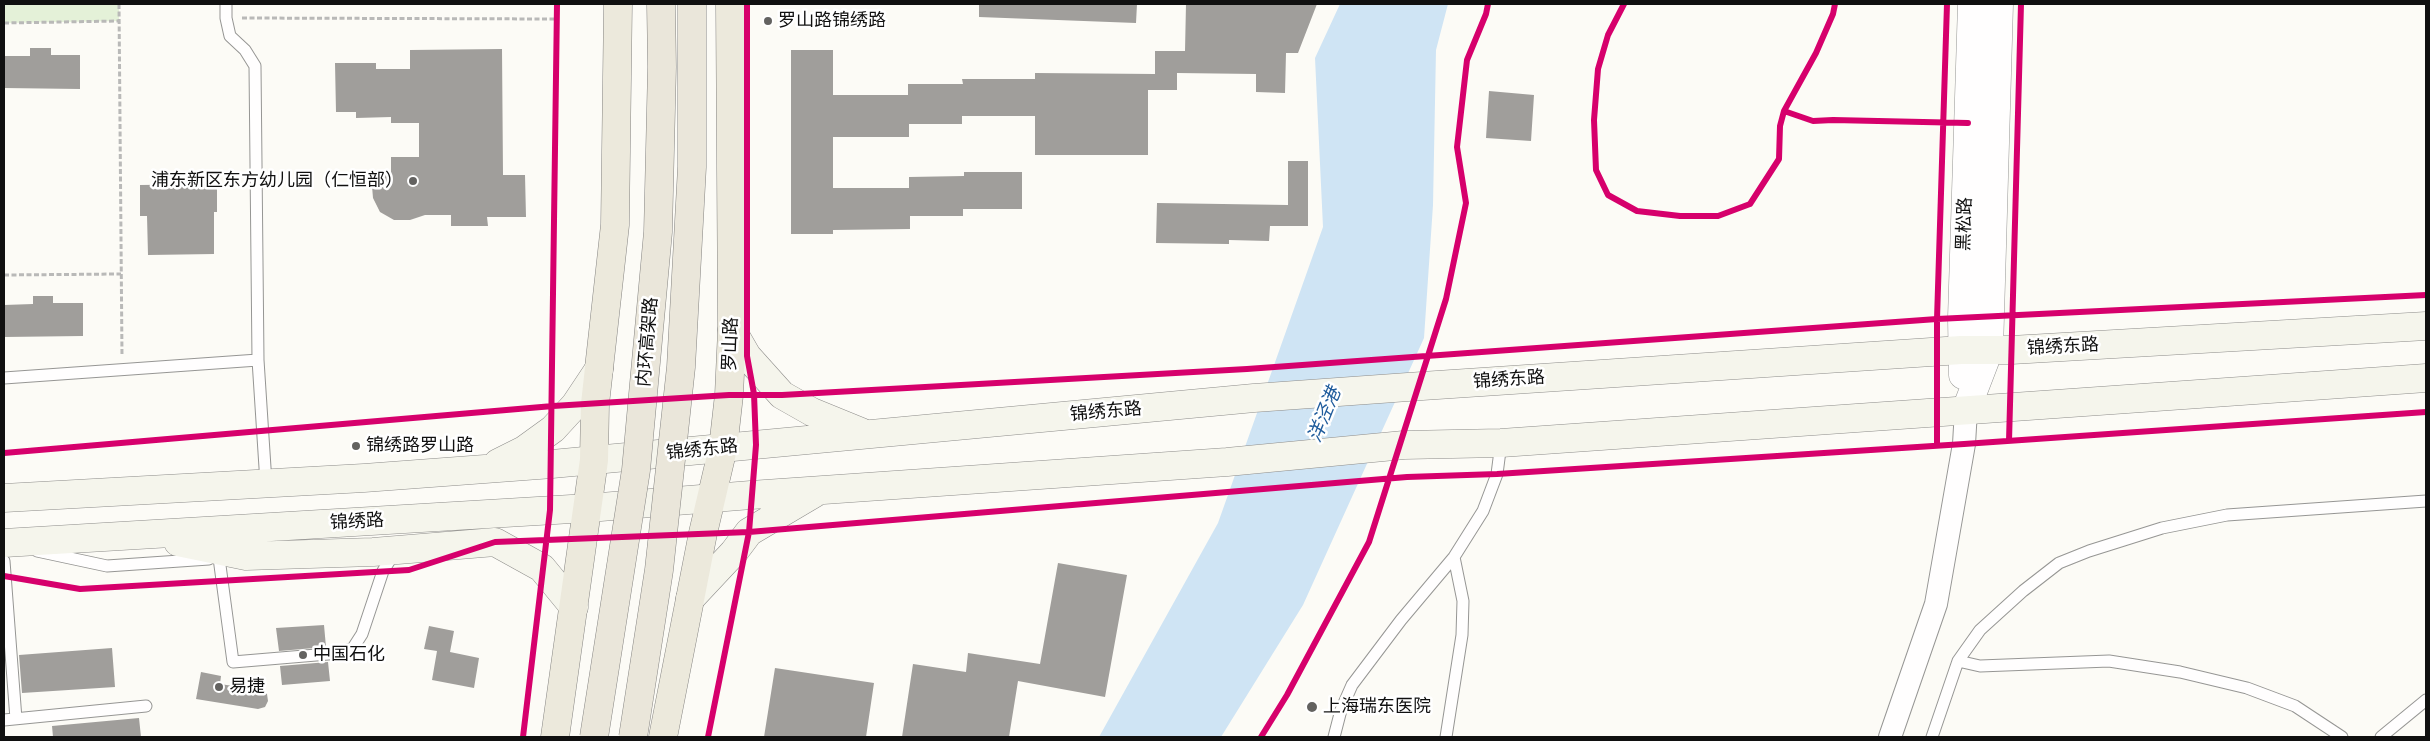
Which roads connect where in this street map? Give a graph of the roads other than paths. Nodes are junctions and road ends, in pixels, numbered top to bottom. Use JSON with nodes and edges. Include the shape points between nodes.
{"nodes":[{"id":1,"x":226,"y":4,"type":"edge"},
{"id":2,"x":618,"y":4,"type":"edge"},
{"id":3,"x":661,"y":4,"type":"edge"},
{"id":4,"x":692,"y":4,"type":"edge"},
{"id":5,"x":730,"y":4,"type":"edge"},
{"id":6,"x":1972,"y":4,"type":"edge"},
{"id":7,"x":2000,"y":4,"type":"edge"},
{"id":8,"x":2426,"y":326,"type":"edge"},
{"id":9,"x":732,"y":330,"type":"junction"},
{"id":10,"x":1961,"y":350,"type":"junction"},
{"id":11,"x":1989,"y":350,"type":"junction"},
{"id":12,"x":258,"y":360,"type":"junction"},
{"id":13,"x":599,"y":369,"type":"junction"},
{"id":14,"x":4,"y":378,"type":"edge"},
{"id":15,"x":2426,"y":378,"type":"edge"},
{"id":16,"x":1966,"y":410,"type":"junction"},
{"id":17,"x":868,"y":434,"type":"junction"},
{"id":18,"x":1501,"y":443,"type":"junction"},
{"id":19,"x":723,"y":448,"type":"junction"},
{"id":20,"x":594,"y":460,"type":"junction"},
{"id":21,"x":485,"y":469,"type":"junction"},
{"id":22,"x":266,"y":484,"type":"junction"},
{"id":23,"x":819,"y":490,"type":"junction"},
{"id":24,"x":4,"y":498,"type":"edge"},
{"id":25,"x":711,"y":499,"type":"junction"},
{"id":26,"x":2426,"y":501,"type":"edge"},
{"id":27,"x":588,"y":508,"type":"junction"},
{"id":28,"x":144,"y":535,"type":"junction"},
{"id":29,"x":4,"y":543,"type":"edge"},
{"id":30,"x":396,"y":550,"type":"junction"},
{"id":31,"x":246,"y":556,"type":"junction"},
{"id":32,"x":1454,"y":557,"type":"junction"},
{"id":33,"x":219,"y":558,"type":"junction"},
{"id":34,"x":4,"y":561,"type":"edge"},
{"id":35,"x":690,"y":598,"type":"junction"},
{"id":36,"x":574,"y":607,"type":"junction"},
{"id":37,"x":1958,"y":661,"type":"junction"},
{"id":38,"x":2426,"y":700,"type":"edge"},
{"id":39,"x":146,"y":706,"type":"dead end"},
{"id":40,"x":16,"y":719,"type":"junction"},
{"id":41,"x":4,"y":720,"type":"edge"},
{"id":42,"x":555,"y":737,"type":"edge"},
{"id":43,"x":594,"y":737,"type":"edge"},
{"id":44,"x":633,"y":737,"type":"edge"},
{"id":45,"x":663,"y":737,"type":"edge"},
{"id":46,"x":1334,"y":737,"type":"edge"},
{"id":47,"x":1446,"y":737,"type":"edge"},
{"id":48,"x":1890,"y":737,"type":"edge"},
{"id":49,"x":1932,"y":737,"type":"edge"},
{"id":50,"x":2342,"y":737,"type":"edge"},
{"id":51,"x":2381,"y":737,"type":"edge"}],
"edges":[{"from":1,"to":12,"type":"lane","via":[[230,36],[245,50],[255,66]]},
{"from":2,"to":13,"type":"main road","via":[[615,225]]},
{"from":3,"to":43,"type":"highway","name":"内环高架路","bridge":true,"via":[[658,232],[636,470]]},
{"from":4,"to":44,"type":"highway","name":"内环高架路","bridge":true,"via":[[692,167],[681,366],[659,570]]},
{"from":5,"to":9,"type":"main road","name":"罗山路"},
{"from":6,"to":10,"type":"street","name":"黑松路"},
{"from":7,"to":11,"type":"street"},
{"from":8,"to":11,"type":"main road","name":"锦绣东路"},
{"from":9,"to":17,"type":"main road","via":[[747,356],[782,396],[812,412]]},
{"from":9,"to":19,"type":"main road","name":"罗山路"},
{"from":10,"to":11,"type":"main road","name":"锦绣东路"},
{"from":10,"to":16,"type":"street","name":"黑松路"},
{"from":10,"to":17,"type":"main road","name":"锦绣东路","via":[[1254,398]]},
{"from":11,"to":16,"type":"street"},
{"from":12,"to":14,"type":"lane"},
{"from":12,"to":22,"type":"lane"},
{"from":13,"to":20,"type":"main road"},
{"from":13,"to":21,"type":"main road","via":[[575,405],[553,429],[524,450]]},
{"from":15,"to":16,"type":"main road"},
{"from":16,"to":18,"type":"main road"},
{"from":16,"to":48,"type":"street","name":"黑松路","via":[[1964,444],[1936,604]]},
{"from":17,"to":19,"type":"main road","name":"锦绣东路"},
{"from":18,"to":23,"type":"main road","via":[[1404,445],[1227,462]]},
{"from":18,"to":32,"type":"lane","via":[[1491,493]]},
{"from":19,"to":20,"type":"main road","name":"锦绣东路"},
{"from":19,"to":25,"type":"main road","name":"罗山路"},
{"from":20,"to":21,"type":"main road"},
{"from":20,"to":27,"type":"main road"},
{"from":21,"to":22,"type":"main road"},
{"from":22,"to":24,"type":"main road"},
{"from":23,"to":25,"type":"main road"},
{"from":23,"to":35,"type":"main road","via":[[749,532]]},
{"from":25,"to":27,"type":"main road","name":"锦绣路"},
{"from":25,"to":35,"type":"main road","name":"罗山路"},
{"from":26,"to":37,"type":"lane","via":[[2227,515],[2162,528],[2089,551],[2059,563],[2023,591],[1980,630]]},
{"from":27,"to":28,"type":"main road","name":"锦绣路"},
{"from":27,"to":36,"type":"main road"},
{"from":28,"to":29,"type":"main road","name":"锦绣路"},
{"from":28,"to":31,"type":"main road"},
{"from":29,"to":33,"type":"lane","via":[[107,566]]},
{"from":30,"to":31,"type":"main road"},
{"from":30,"to":33,"type":"lane","via":[[383,572],[362,634],[353,648],[340,653],[233,662]]},
{"from":30,"to":36,"type":"main road","via":[[495,542],[542,568]]},
{"from":31,"to":33,"type":"lane"},
{"from":32,"to":46,"type":"lane","via":[[1352,685]]},
{"from":32,"to":47,"type":"lane","via":[[1463,601],[1462,635]]},
{"from":34,"to":40,"type":"lane"},
{"from":35,"to":45,"type":"main road","name":"罗山路"},
{"from":36,"to":42,"type":"main road"},
{"from":37,"to":49,"type":"lane"},
{"from":37,"to":50,"type":"lane","via":[[1980,666],[2109,661],[2180,672],[2247,688],[2295,706]]},
{"from":38,"to":51,"type":"lane"},
{"from":39,"to":40,"type":"lane"},
{"from":40,"to":41,"type":"lane"}]}
